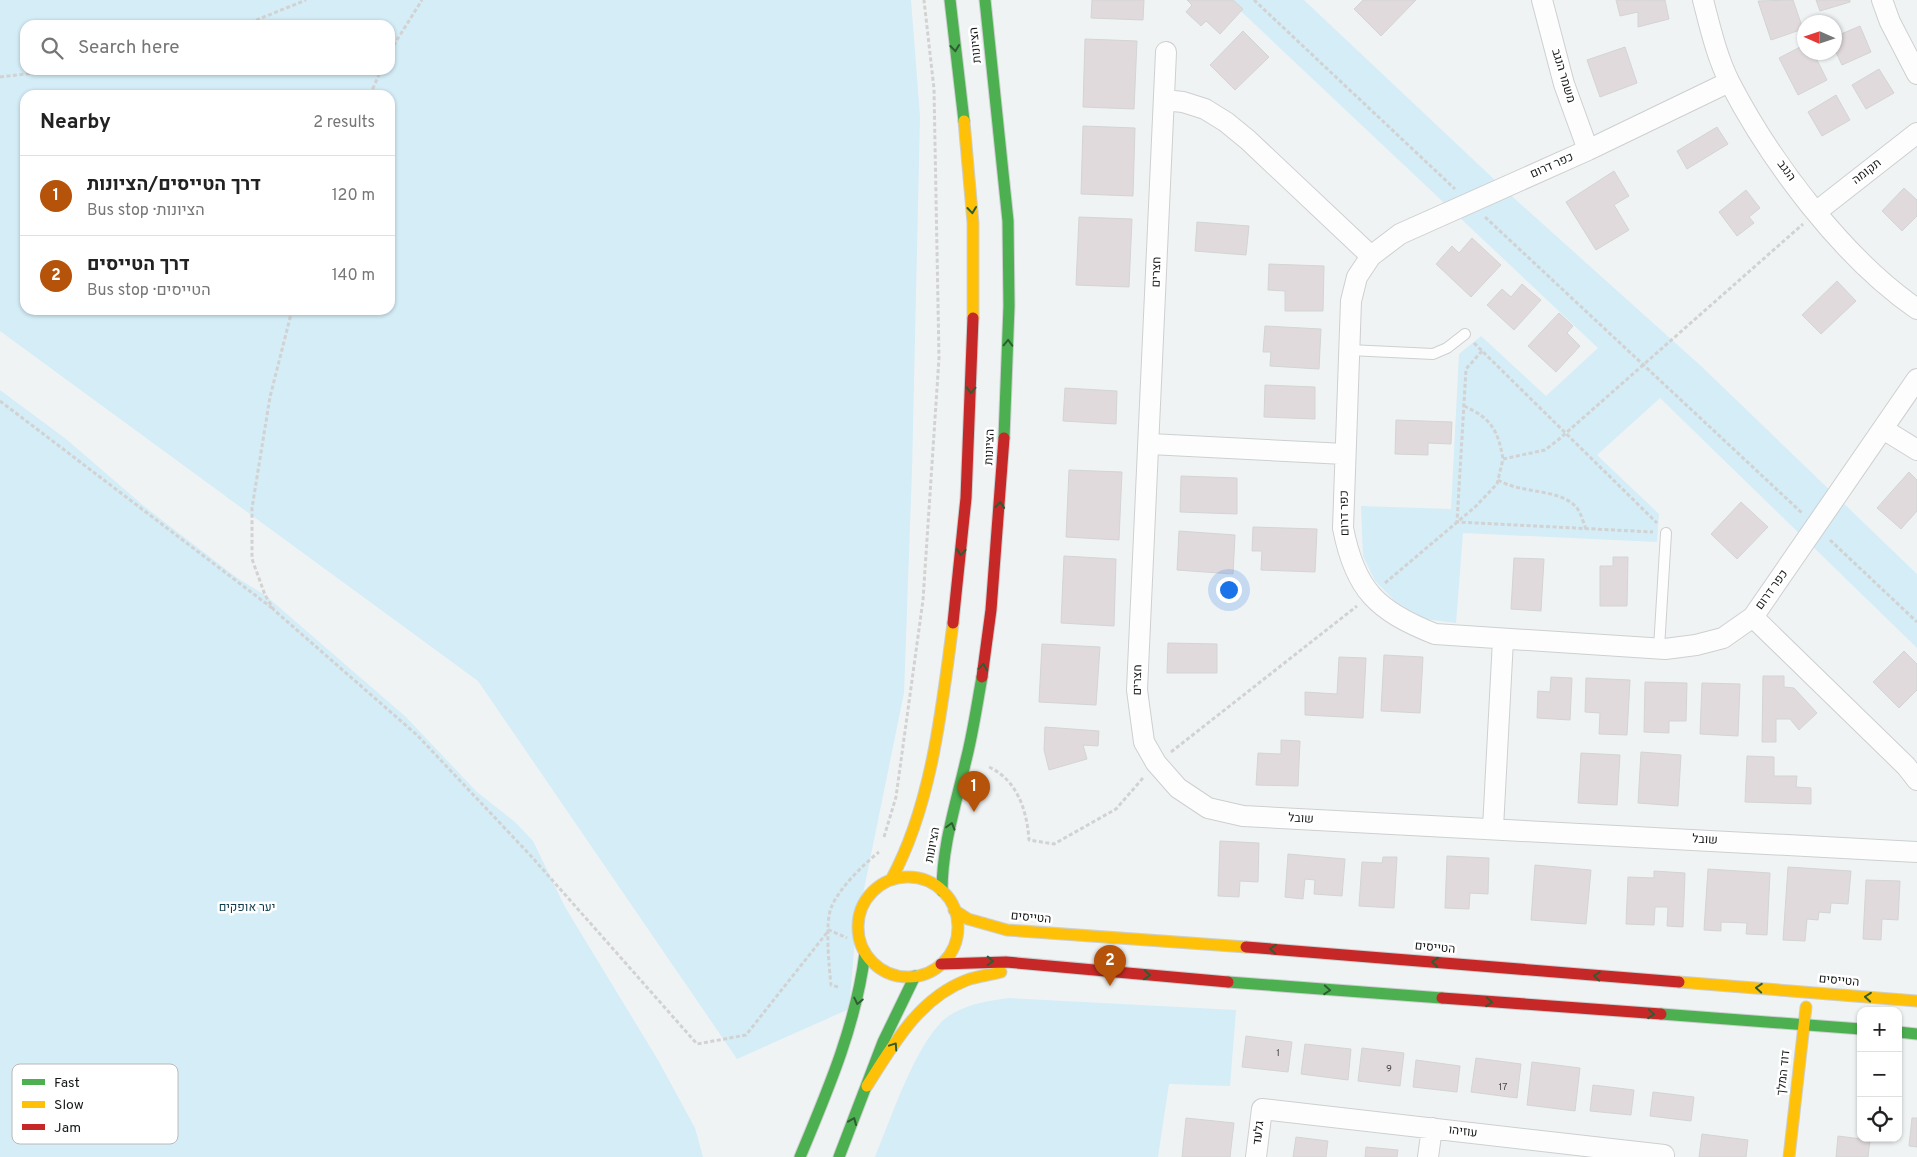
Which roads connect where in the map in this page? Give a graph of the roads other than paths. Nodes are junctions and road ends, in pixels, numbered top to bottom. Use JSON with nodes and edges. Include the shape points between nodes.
{"nodes":[{"id":1,"x":950,"y":0,"type":"edge"},
{"id":2,"x":986,"y":0,"type":"edge"},
{"id":3,"x":1542,"y":0,"type":"edge"},
{"id":4,"x":1703,"y":0,"type":"edge"},
{"id":5,"x":1882,"y":0,"type":"edge"},
{"id":6,"x":1166,"y":52,"type":"dead end"},
{"id":7,"x":1917,"y":74,"type":"edge"},
{"id":8,"x":1729,"y":82,"type":"junction"},
{"id":9,"x":1164,"y":100,"type":"junction"},
{"id":10,"x":1917,"y":133,"type":"edge"},
{"id":11,"x":1588,"y":150,"type":"junction"},
{"id":12,"x":1816,"y":212,"type":"junction"},
{"id":13,"x":1371,"y":256,"type":"junction"},
{"id":14,"x":1917,"y":309,"type":"edge"},
{"id":15,"x":1465,"y":334,"type":"road end"},
{"id":16,"x":1349,"y":350,"type":"junction"},
{"id":17,"x":1917,"y":379,"type":"edge"},
{"id":18,"x":1883,"y":429,"type":"junction"},
{"id":19,"x":1150,"y":444,"type":"junction"},
{"id":20,"x":1917,"y":450,"type":"edge"},
{"id":21,"x":1345,"y":454,"type":"junction"},
{"id":22,"x":1666,"y":533,"type":"road end"},
{"id":23,"x":1753,"y":617,"type":"junction"},
{"id":24,"x":1503,"y":640,"type":"junction"},
{"id":25,"x":1659,"y":648,"type":"junction"},
{"id":26,"x":1156,"y":764,"type":"joint"},
{"id":27,"x":1917,"y":780,"type":"edge"},
{"id":28,"x":1493,"y":828,"type":"junction"},
{"id":29,"x":1917,"y":852,"type":"edge"},
{"id":30,"x":891,"y":880,"type":"junction"},
{"id":31,"x":942,"y":891,"type":"junction"},
{"id":32,"x":954,"y":910,"type":"junction"},
{"id":33,"x":863,"y":948,"type":"junction"},
{"id":34,"x":941,"y":964,"type":"junction"},
{"id":35,"x":1047,"y":966,"type":"junction"},
{"id":36,"x":915,"y":976,"type":"junction"},
{"id":37,"x":1808,"y":992,"type":"junction"},
{"id":38,"x":1917,"y":1001,"type":"edge"},
{"id":39,"x":1804,"y":1025,"type":"junction"},
{"id":40,"x":1857,"y":1029,"type":"edge"},
{"id":41,"x":1902,"y":1032,"type":"edge"},
{"id":42,"x":1917,"y":1034,"type":"edge"},
{"id":43,"x":867,"y":1086,"type":"junction"},
{"id":44,"x":1262,"y":1109,"type":"joint"},
{"id":45,"x":1432,"y":1128,"type":"junction"},
{"id":46,"x":1608,"y":1153,"type":"edge"},
{"id":47,"x":1664,"y":1155,"type":"dead end"},
{"id":48,"x":800,"y":1157,"type":"edge"},
{"id":49,"x":838,"y":1157,"type":"edge"},
{"id":50,"x":1256,"y":1157,"type":"edge"},
{"id":51,"x":1428,"y":1157,"type":"edge"},
{"id":52,"x":1789,"y":1157,"type":"edge"}],
"edges":[{"from":1,"to":30,"type":"main road","name":"הציונות","one_way":true,"via":[[973,223],[974,305],[968,475],[947,672],[922,805],[905,857]]},
{"from":31,"to":2,"type":"main road","name":"הציונות","one_way":true,"via":[[946,840],[967,757],[992,610],[1003,478],[1009,306],[1008,221]]},
{"from":3,"to":11,"type":"street","name":"משמר הנגב","via":[[1564,84]]},
{"from":4,"to":8,"type":"street","name":"הנגב"},
{"from":5,"to":7,"type":"street"},
{"from":6,"to":9,"type":"street","name":"חצרים"},
{"from":8,"to":11,"type":"street","name":"כפר דרום"},
{"from":8,"to":12,"type":"street","name":"הנגב","via":[[1768,146]]},
{"from":9,"to":13,"type":"street","via":[[1205,109],[1226,122]]},
{"from":9,"to":19,"type":"street","name":"חצרים"},
{"from":10,"to":12,"type":"street","name":"תקומה"},
{"from":11,"to":13,"type":"street","name":"כפר דרום","via":[[1400,234]]},
{"from":12,"to":14,"type":"street","name":"הנגב","via":[[1884,284]]},
{"from":13,"to":16,"type":"street","name":"כפר דרום","via":[[1357,277],[1351,301]]},
{"from":15,"to":16,"type":"lane","via":[[1433,354]]},
{"from":16,"to":21,"type":"street","name":"כפר דרום"},
{"from":17,"to":18,"type":"street","name":"כפר דרום"},
{"from":18,"to":20,"type":"street"},
{"from":18,"to":23,"type":"street","name":"כפר דרום"},
{"from":19,"to":21,"type":"street"},
{"from":19,"to":26,"type":"street","name":"חצרים","via":[[1137,690],[1144,742]]},
{"from":21,"to":24,"type":"street","name":"כפר דרום","via":[[1342,528],[1348,556],[1360,583],[1381,605],[1408,624],[1435,634]]},
{"from":22,"to":25,"type":"lane"},
{"from":23,"to":25,"type":"street","name":"כפר דרום","via":[[1723,638],[1696,645]]},
{"from":23,"to":27,"type":"street"},
{"from":24,"to":25,"type":"street","name":"כפר דרום"},
{"from":24,"to":28,"type":"street"},
{"from":26,"to":28,"type":"street","name":"שובל","via":[[1178,788],[1208,808],[1243,816]]},
{"from":28,"to":29,"type":"street","name":"שובל"},
{"from":30,"to":31,"type":"main road","via":[[920,878]]},
{"from":30,"to":33,"type":"main road","via":[[874,890],[863,905],[858,924]]},
{"from":31,"to":32,"type":"main road"},
{"from":32,"to":34,"type":"main road","via":[[956,940]]},
{"from":37,"to":32,"type":"main road","name":"הטייסים","one_way":true,"via":[[1007,930],[968,919]]},
{"from":33,"to":36,"type":"main road","via":[[871,960],[886,972]]},
{"from":33,"to":48,"type":"main road","one_way":true,"via":[[860,993],[846,1044]]},
{"from":34,"to":35,"type":"main road","one_way":true,"via":[[982,961]]},
{"from":34,"to":36,"type":"main road"},
{"from":35,"to":39,"type":"main road","one_way":true},
{"from":43,"to":35,"type":"main road","one_way":true,"via":[[908,1025],[938,996],[966,980]]},
{"from":36,"to":43,"type":"main road","via":[[890,1024]]},
{"from":38,"to":37,"type":"main road","name":"הטייסים","one_way":true},
{"from":37,"to":39,"type":"main road","name":"דוד המלך"},
{"from":39,"to":40,"type":"main road"},
{"from":39,"to":52,"type":"main road","name":"דוד המלך"},
{"from":41,"to":42,"type":"main road"},
{"from":49,"to":43,"type":"main road","one_way":true},
{"from":44,"to":45,"type":"street","name":"עוזיהו"},
{"from":44,"to":50,"type":"street","name":"גלעד"},
{"from":45,"to":46,"type":"street","name":"עוזיהו"},
{"from":45,"to":51,"type":"street"},
{"from":46,"to":47,"type":"street","name":"עוזיהו"}]}
